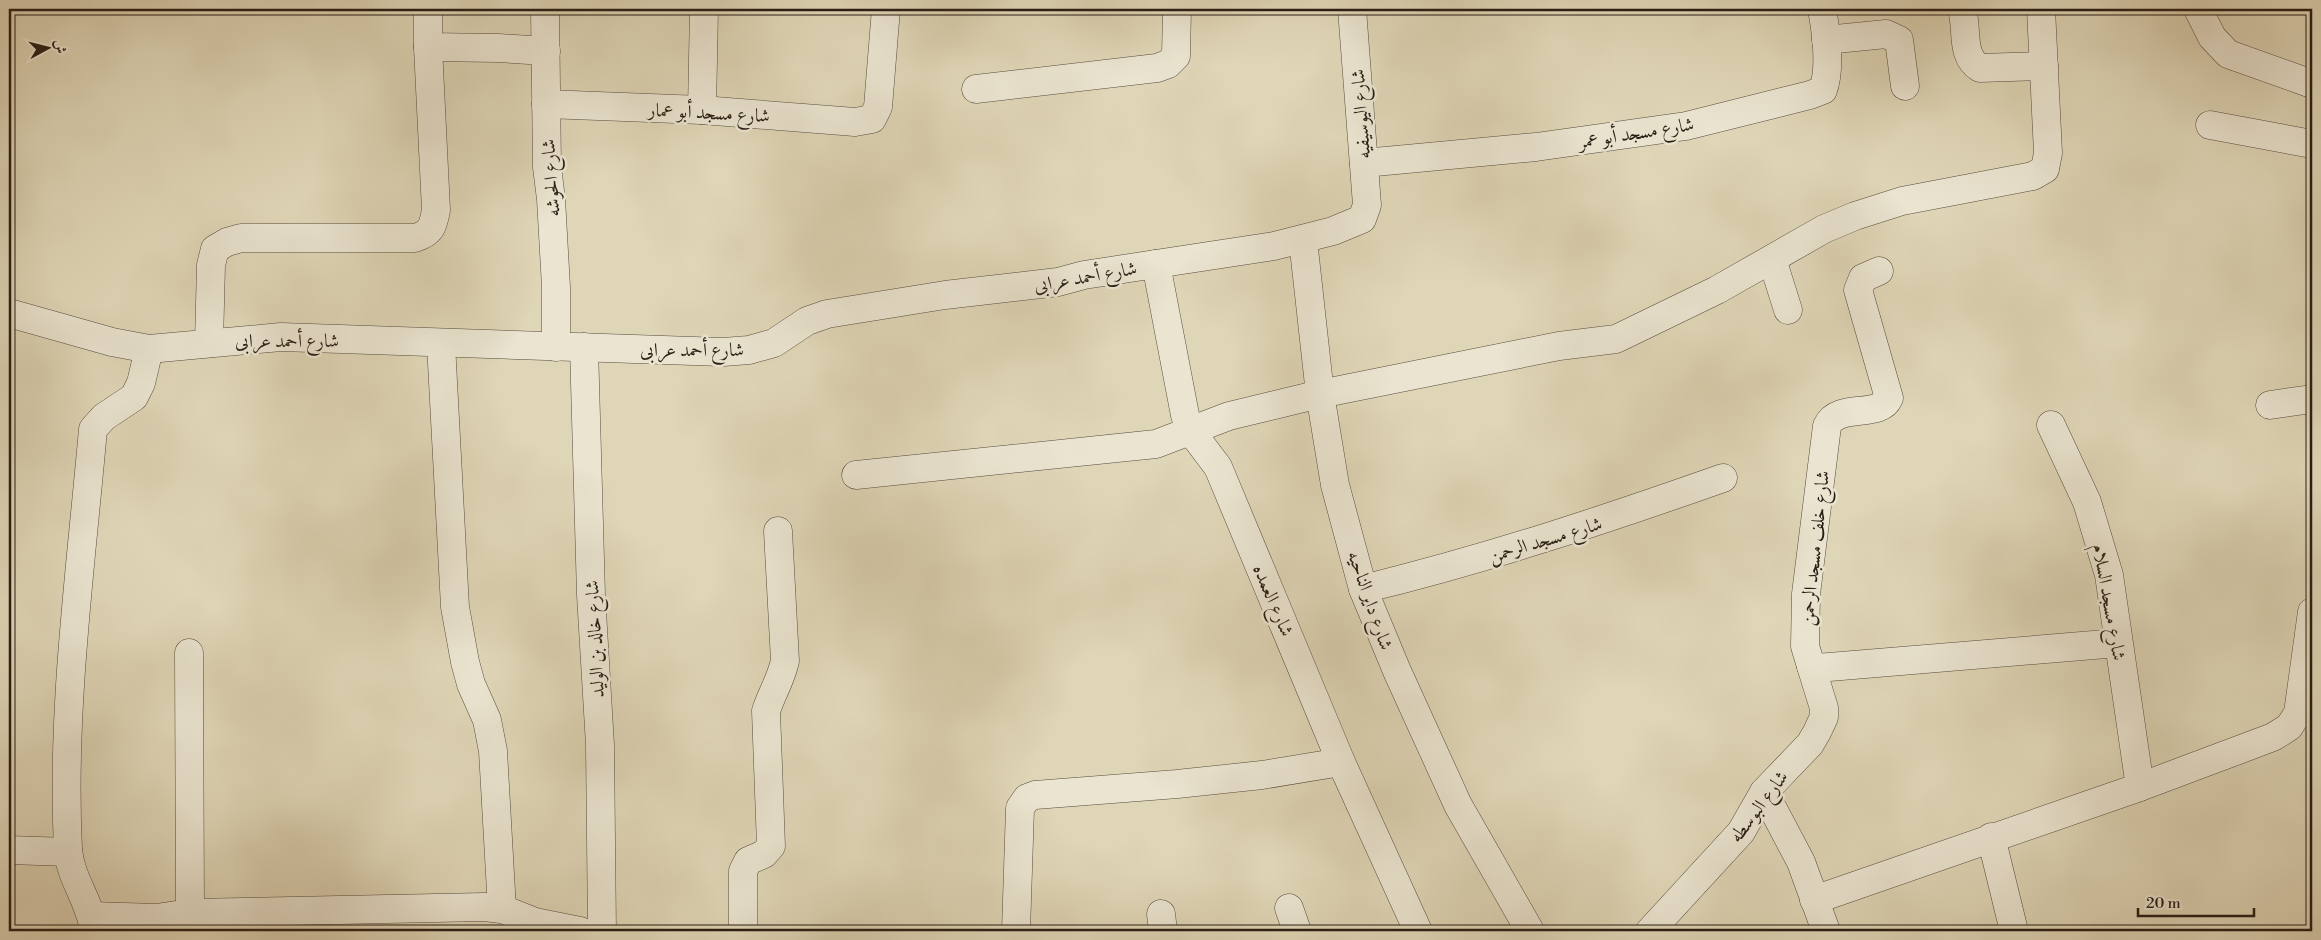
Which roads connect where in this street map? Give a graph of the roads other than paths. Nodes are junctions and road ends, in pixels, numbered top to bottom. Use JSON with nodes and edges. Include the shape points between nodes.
{"nodes":[{"id":1,"x":428,"y":9,"type":"edge"},
{"id":2,"x":545,"y":9,"type":"edge"},
{"id":3,"x":704,"y":9,"type":"edge"},
{"id":4,"x":886,"y":9,"type":"edge"},
{"id":5,"x":1177,"y":9,"type":"edge"},
{"id":6,"x":1352,"y":9,"type":"edge"},
{"id":7,"x":1822,"y":9,"type":"edge"},
{"id":8,"x":1962,"y":9,"type":"edge"},
{"id":9,"x":2041,"y":9,"type":"edge"},
{"id":10,"x":2198,"y":9,"type":"edge"},
{"id":11,"x":1826,"y":40,"type":"junction"},
{"id":12,"x":428,"y":47,"type":"junction"},
{"id":13,"x":546,"y":51,"type":"junction"},
{"id":14,"x":2044,"y":66,"type":"junction"},
{"id":15,"x":2312,"y":84,"type":"edge"},
{"id":16,"x":1905,"y":86,"type":"dead end"},
{"id":17,"x":976,"y":89,"type":"dead end"},
{"id":18,"x":546,"y":104,"type":"junction"},
{"id":19,"x":702,"y":110,"type":"junction"},
{"id":20,"x":2210,"y":124,"type":"dead end"},
{"id":21,"x":2312,"y":144,"type":"edge"},
{"id":22,"x":1364,"y":163,"type":"junction"},
{"id":23,"x":1362,"y":219,"type":"joint"},
{"id":24,"x":1303,"y":240,"type":"junction"},
{"id":25,"x":1772,"y":259,"type":"junction"},
{"id":26,"x":1156,"y":264,"type":"junction"},
{"id":27,"x":1879,"y":270,"type":"dead end"},
{"id":28,"x":1788,"y":310,"type":"dead end"},
{"id":29,"x":9,"y":313,"type":"edge"},
{"id":30,"x":209,"y":343,"type":"junction"},
{"id":31,"x":441,"y":344,"type":"junction"},
{"id":32,"x":556,"y":347,"type":"junction"},
{"id":33,"x":584,"y":347,"type":"junction"},
{"id":34,"x":149,"y":349,"type":"junction"},
{"id":35,"x":1320,"y":394,"type":"junction"},
{"id":36,"x":2312,"y":399,"type":"edge"},
{"id":37,"x":2270,"y":406,"type":"dead end"},
{"id":38,"x":2051,"y":425,"type":"dead end"},
{"id":39,"x":1190,"y":430,"type":"junction"},
{"id":40,"x":856,"y":475,"type":"dead end"},
{"id":41,"x":1723,"y":478,"type":"dead end"},
{"id":42,"x":778,"y":532,"type":"dead end"},
{"id":43,"x":1363,"y":589,"type":"junction"},
{"id":44,"x":2312,"y":612,"type":"edge"},
{"id":45,"x":2118,"y":643,"type":"junction"},
{"id":46,"x":189,"y":652,"type":"dead end"},
{"id":47,"x":1811,"y":666,"type":"junction"},
{"id":48,"x":1341,"y":762,"type":"junction"},
{"id":49,"x":2140,"y":787,"type":"junction"},
{"id":50,"x":1764,"y":792,"type":"junction"},
{"id":51,"x":1992,"y":837,"type":"junction"},
{"id":52,"x":9,"y":850,"type":"edge"},
{"id":53,"x":68,"y":852,"type":"junction"},
{"id":54,"x":1814,"y":900,"type":"junction"},
{"id":55,"x":502,"y":909,"type":"junction"},
{"id":56,"x":190,"y":913,"type":"junction"},
{"id":57,"x":93,"y":924,"type":"edge"},
{"id":58,"x":580,"y":931,"type":"edge"},
{"id":59,"x":602,"y":931,"type":"edge"},
{"id":60,"x":743,"y":931,"type":"edge"},
{"id":61,"x":1016,"y":931,"type":"edge"},
{"id":62,"x":1418,"y":931,"type":"edge"},
{"id":63,"x":1530,"y":931,"type":"edge"},
{"id":64,"x":1650,"y":931,"type":"edge"},
{"id":65,"x":1826,"y":931,"type":"edge"},
{"id":66,"x":2014,"y":931,"type":"edge"}],
"edges":[{"from":1,"to":12,"type":"street"},
{"from":2,"to":13,"type":"street","name":"شارع الحوشه"},
{"from":3,"to":19,"type":"street"},
{"from":4,"to":19,"type":"street","name":"شارع مسجد أبو عمار","via":[[878,107],[872,119],[855,122]]},
{"from":5,"to":17,"type":"street","via":[[1176,56],[1168,64],[1157,68]]},
{"from":6,"to":22,"type":"street","name":"شارع اليوسيفيه"},
{"from":7,"to":11,"type":"street","name":"شارع مسجد أبو عمر"},
{"from":8,"to":14,"type":"street","via":[[1968,56],[1972,64],[1980,68]]},
{"from":9,"to":14,"type":"street"},
{"from":10,"to":15,"type":"street","via":[[2212,37],[2228,54]]},
{"from":11,"to":16,"type":"street","via":[[1886,34],[1899,40]]},
{"from":11,"to":22,"type":"street","name":"شارع مسجد أبو عمر","via":[[1826,82],[1823,90],[1810,96],[1686,126],[1536,147]]},
{"from":12,"to":13,"type":"street"},
{"from":12,"to":30,"type":"street","via":[[434,224],[426,234],[415,238],[241,238],[227,242],[215,249],[211,265]]},
{"from":13,"to":18,"type":"street","name":"شارع الحوشه"},
{"from":14,"to":25,"type":"street","via":[[2048,153],[2045,169],[2039,174],[1902,201],[1824,229]]},
{"from":18,"to":19,"type":"street","name":"شارع مسجد أبو عمار"},
{"from":18,"to":32,"type":"street","name":"شارع الحوشه"},
{"from":20,"to":21,"type":"street"},
{"from":22,"to":23,"type":"street","name":"شارع اليوسيفيه","via":[[1367,205]]},
{"from":23,"to":24,"type":"street","name":"شارع أحمد عرابى"},
{"from":24,"to":26,"type":"street","name":"شارع أحمد عرابى"},
{"from":24,"to":35,"type":"street","name":"شارع داير الناحيه"},
{"from":25,"to":28,"type":"street"},
{"from":25,"to":35,"type":"street","via":[[1616,339],[1559,346]]},
{"from":26,"to":33,"type":"street","name":"شارع أحمد عرابى","via":[[1058,282],[945,295],[827,314],[808,321],[774,343],[749,350],[688,352]]},
{"from":26,"to":39,"type":"street","name":"شارع العمده"},
{"from":27,"to":47,"type":"street","name":"شارع خلف مسجد الرحمن","via":[[1863,278],[1858,290],[1890,398],[1881,406],[1835,416],[1827,426],[1806,594],[1805,646]]},
{"from":29,"to":34,"type":"street","name":"شارع أحمد عرابى"},
{"from":30,"to":31,"type":"street","name":"شارع أحمد عرابى","via":[[281,337]]},
{"from":30,"to":34,"type":"street","name":"شارع أحمد عرابى"},
{"from":31,"to":32,"type":"street","name":"شارع أحمد عرابى"},
{"from":31,"to":55,"type":"street","via":[[455,607],[469,676],[487,720],[493,751]]},
{"from":32,"to":33,"type":"street","name":"شارع أحمد عرابى"},
{"from":33,"to":59,"type":"street","name":"شارع خالد بن الوليد","via":[[591,595],[600,745]]},
{"from":34,"to":53,"type":"street","via":[[141,383],[134,397],[104,416],[93,429],[68,723],[65,779]]},
{"from":35,"to":39,"type":"street","via":[[1229,416]]},
{"from":35,"to":43,"type":"street","name":"شارع داير الناحيه","via":[[1335,485]]},
{"from":36,"to":37,"type":"street"},
{"from":38,"to":45,"type":"street","name":"شارع مسجد السلام","via":[[2099,536],[2109,575]]},
{"from":39,"to":40,"type":"street","via":[[1156,444]]},
{"from":39,"to":48,"type":"street","name":"شارع العمده","via":[[1218,467]]},
{"from":41,"to":43,"type":"street","name":"شارع مسجد الرحمن","via":[[1588,526],[1454,567]]},
{"from":42,"to":60,"type":"street","via":[[785,662],[781,680],[766,711],[771,846],[764,854],[748,861],[743,871]]},
{"from":43,"to":63,"type":"street","name":"شارع داير الناحيه","via":[[1458,805]]},
{"from":44,"to":49,"type":"street","via":[[2298,713],[2289,727],[2273,737]]},
{"from":45,"to":47,"type":"street"},
{"from":45,"to":49,"type":"street","name":"شارع مسجد السلام"},
{"from":46,"to":56,"type":"street"},
{"from":47,"to":50,"type":"street","name":"شارع البوسطه","via":[[1824,717],[1810,744]]},
{"from":48,"to":61,"type":"street","via":[[1262,774],[1026,798],[1020,808]]},
{"from":48,"to":62,"type":"street","name":"شارع العمده"},
{"from":49,"to":51,"type":"street"},
{"from":50,"to":54,"type":"street","via":[[1801,862]]},
{"from":50,"to":64,"type":"street","name":"شارع البوسطه","via":[[1741,832]]},
{"from":51,"to":54,"type":"street"},
{"from":51,"to":66,"type":"street"},
{"from":52,"to":53,"type":"street"},
{"from":53,"to":57,"type":"street"},
{"from":54,"to":65,"type":"street"},
{"from":55,"to":56,"type":"street"},
{"from":55,"to":58,"type":"street","via":[[535,922]]},
{"from":56,"to":57,"type":"street"}]}
